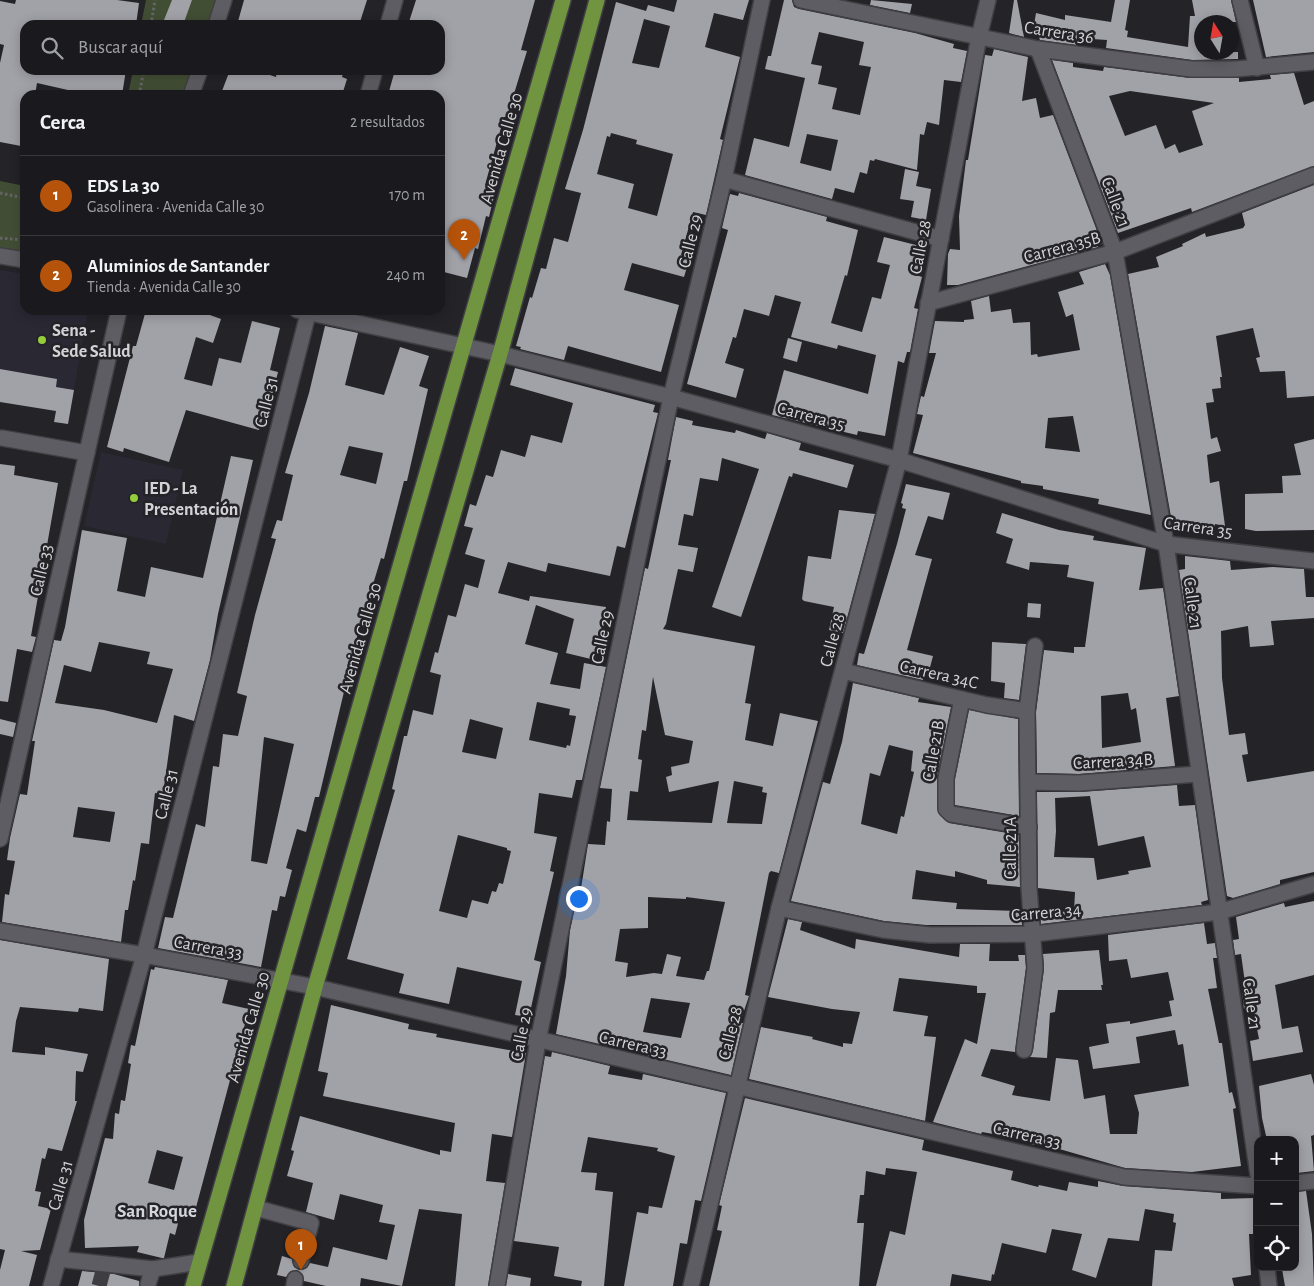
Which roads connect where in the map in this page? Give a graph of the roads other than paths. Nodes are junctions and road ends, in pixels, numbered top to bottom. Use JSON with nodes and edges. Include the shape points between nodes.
{"nodes":[{"id":1,"x":224,"y":0,"type":"edge"},
{"id":2,"x":395,"y":0,"type":"edge"},
{"id":3,"x":563,"y":0,"type":"edge"},
{"id":4,"x":596,"y":0,"type":"edge"},
{"id":5,"x":762,"y":0,"type":"edge"},
{"id":6,"x":801,"y":0,"type":"edge"},
{"id":7,"x":988,"y":0,"type":"edge"},
{"id":8,"x":1240,"y":0,"type":"edge"},
{"id":9,"x":218,"y":20,"type":"edge"},
{"id":10,"x":389,"y":20,"type":"edge"},
{"id":11,"x":979,"y":37,"type":"junction"},
{"id":12,"x":1038,"y":49,"type":"junction"},
{"id":13,"x":1314,"y":62,"type":"edge"},
{"id":14,"x":1257,"y":68,"type":"junction"},
{"id":15,"x":198,"y":75,"type":"edge"},
{"id":16,"x":374,"y":75,"type":"edge"},
{"id":17,"x":193,"y":90,"type":"edge"},
{"id":18,"x":369,"y":90,"type":"edge"},
{"id":19,"x":1314,"y":175,"type":"edge"},
{"id":20,"x":724,"y":179,"type":"junction"},
{"id":21,"x":941,"y":239,"type":"junction"},
{"id":22,"x":1115,"y":252,"type":"junction"},
{"id":23,"x":0,"y":256,"type":"edge"},
{"id":24,"x":20,"y":259,"type":"edge"},
{"id":25,"x":928,"y":303,"type":"junction"},
{"id":26,"x":118,"y":315,"type":"edge"},
{"id":27,"x":304,"y":315,"type":"edge"},
{"id":28,"x":323,"y":315,"type":"edge"},
{"id":29,"x":463,"y":347,"type":"junction"},
{"id":30,"x":500,"y":354,"type":"junction"},
{"id":31,"x":671,"y":397,"type":"junction"},
{"id":32,"x":2,"y":438,"type":"dead end"},
{"id":33,"x":87,"y":453,"type":"junction"},
{"id":34,"x":898,"y":460,"type":"junction"},
{"id":35,"x":1166,"y":544,"type":"junction"},
{"id":36,"x":1314,"y":561,"type":"edge"},
{"id":37,"x":1036,"y":646,"type":"dead end"},
{"id":38,"x":843,"y":671,"type":"junction"},
{"id":39,"x":962,"y":699,"type":"junction"},
{"id":40,"x":1027,"y":711,"type":"junction"},
{"id":41,"x":1198,"y":774,"type":"junction"},
{"id":42,"x":1029,"y":782,"type":"junction"},
{"id":43,"x":1029,"y":827,"type":"junction"},
{"id":44,"x":0,"y":839,"type":"edge"},
{"id":45,"x":1314,"y":884,"type":"edge"},
{"id":46,"x":779,"y":908,"type":"junction"},
{"id":47,"x":1219,"y":912,"type":"junction"},
{"id":48,"x":0,"y":932,"type":"edge"},
{"id":49,"x":1034,"y":934,"type":"junction"},
{"id":50,"x":144,"y":955,"type":"junction"},
{"id":51,"x":281,"y":980,"type":"junction"},
{"id":52,"x":315,"y":987,"type":"junction"},
{"id":53,"x":538,"y":1041,"type":"junction"},
{"id":54,"x":1024,"y":1050,"type":"dead end"},
{"id":55,"x":736,"y":1087,"type":"junction"},
{"id":56,"x":1254,"y":1148,"type":"edge"},
{"id":57,"x":1314,"y":1181,"type":"edge"},
{"id":58,"x":1299,"y":1183,"type":"edge"},
{"id":59,"x":1254,"y":1186,"type":"edge"},
{"id":60,"x":256,"y":1208,"type":"junction"},
{"id":61,"x":58,"y":1259,"type":"junction"},
{"id":62,"x":301,"y":1261,"type":"dead end"},
{"id":63,"x":199,"y":1262,"type":"junction"},
{"id":64,"x":153,"y":1269,"type":"junction"},
{"id":65,"x":1267,"y":1271,"type":"edge"},
{"id":66,"x":148,"y":1284,"type":"dead end"},
{"id":67,"x":51,"y":1286,"type":"edge"},
{"id":68,"x":193,"y":1286,"type":"edge"},
{"id":69,"x":234,"y":1286,"type":"edge"},
{"id":70,"x":497,"y":1286,"type":"edge"},
{"id":71,"x":691,"y":1286,"type":"edge"},
{"id":72,"x":1269,"y":1286,"type":"edge"}],
"edges":[{"from":1,"to":9,"type":"street"},
{"from":2,"to":10,"type":"street"},
{"from":3,"to":29,"type":"highway","name":"Avenida Calle 30"},
{"from":4,"to":30,"type":"highway"},
{"from":5,"to":20,"type":"street","name":"Calle 29"},
{"from":6,"to":11,"type":"street","name":"Carrera 36"},
{"from":7,"to":11,"type":"street","name":"Calle 28"},
{"from":8,"to":14,"type":"street"},
{"from":11,"to":12,"type":"street","name":"Carrera 36"},
{"from":11,"to":21,"type":"street","name":"Calle 28"},
{"from":12,"to":14,"type":"street","name":"Carrera 36","via":[[1191,69]]},
{"from":12,"to":22,"type":"street","name":"Calle 21"},
{"from":13,"to":14,"type":"street","name":"Carrera 36"},
{"from":15,"to":17,"type":"street"},
{"from":16,"to":18,"type":"street"},
{"from":19,"to":22,"type":"street","name":"Carrera 35B"},
{"from":20,"to":21,"type":"street"},
{"from":20,"to":31,"type":"street","name":"Calle 29"},
{"from":21,"to":25,"type":"street","name":"Calle 28"},
{"from":22,"to":25,"type":"street","name":"Carrera 35B"},
{"from":22,"to":35,"type":"street","name":"Calle 21"},
{"from":23,"to":24,"type":"street"},
{"from":25,"to":34,"type":"street","name":"Calle 28"},
{"from":26,"to":33,"type":"street","name":"Calle 33"},
{"from":27,"to":50,"type":"street","name":"Calle 31"},
{"from":28,"to":29,"type":"street","name":"Carrera 35"},
{"from":29,"to":30,"type":"street","name":"Carrera 35"},
{"from":29,"to":51,"type":"highway","name":"Avenida Calle 30"},
{"from":30,"to":31,"type":"street","name":"Carrera 35"},
{"from":30,"to":52,"type":"highway"},
{"from":31,"to":34,"type":"street","name":"Carrera 35"},
{"from":31,"to":53,"type":"street","name":"Calle 29"},
{"from":32,"to":33,"type":"street"},
{"from":33,"to":44,"type":"street","name":"Calle 33"},
{"from":34,"to":35,"type":"street","name":"Carrera 35"},
{"from":34,"to":38,"type":"street","name":"Calle 28"},
{"from":35,"to":36,"type":"street","name":"Carrera 35"},
{"from":35,"to":41,"type":"street","name":"Calle 21"},
{"from":37,"to":40,"type":"street","name":"Calle 21A"},
{"from":38,"to":39,"type":"street","name":"Carrera 34C"},
{"from":38,"to":46,"type":"street","name":"Calle 28"},
{"from":39,"to":40,"type":"street","name":"Carrera 34C"},
{"from":39,"to":43,"type":"street","name":"Calle 21B","via":[[946,778],[946,809],[952,814]]},
{"from":40,"to":42,"type":"street","name":"Calle 21A"},
{"from":41,"to":42,"type":"street","name":"Carrera 34B","via":[[1079,783]]},
{"from":41,"to":47,"type":"street","name":"Calle 21"},
{"from":42,"to":43,"type":"street","name":"Calle 21A"},
{"from":43,"to":49,"type":"street","name":"Calle 21A","via":[[1029,888]]},
{"from":45,"to":47,"type":"street","name":"Carrera 34"},
{"from":46,"to":49,"type":"street","name":"Carrera 34","via":[[883,930],[930,935]]},
{"from":46,"to":55,"type":"street","name":"Calle 28"},
{"from":47,"to":49,"type":"street","name":"Carrera 34"},
{"from":47,"to":56,"type":"street","name":"Calle 21"},
{"from":48,"to":50,"type":"street","name":"Carrera 33"},
{"from":49,"to":54,"type":"street","name":"Calle 21A","via":[[1035,968]]},
{"from":50,"to":51,"type":"street","name":"Carrera 33"},
{"from":50,"to":61,"type":"street","name":"Calle 31"},
{"from":51,"to":52,"type":"street","name":"Carrera 33"},
{"from":51,"to":63,"type":"highway","name":"Avenida Calle 30"},
{"from":52,"to":53,"type":"street","name":"Carrera 33"},
{"from":52,"to":60,"type":"highway"},
{"from":53,"to":55,"type":"street","name":"Carrera 33"},
{"from":53,"to":70,"type":"street","name":"Calle 29"},
{"from":55,"to":59,"type":"street","name":"Carrera 33","via":[[1124,1177]]},
{"from":55,"to":71,"type":"street","name":"Calle 28"},
{"from":57,"to":58,"type":"street"},
{"from":60,"to":62,"type":"street","via":[[311,1223]]},
{"from":60,"to":69,"type":"highway"},
{"from":61,"to":64,"type":"street","via":[[104,1268]]},
{"from":61,"to":67,"type":"street","name":"Calle 31"},
{"from":63,"to":64,"type":"street"},
{"from":63,"to":68,"type":"highway","name":"Avenida Calle 30"},
{"from":64,"to":66,"type":"street"},
{"from":65,"to":72,"type":"street"}]}
